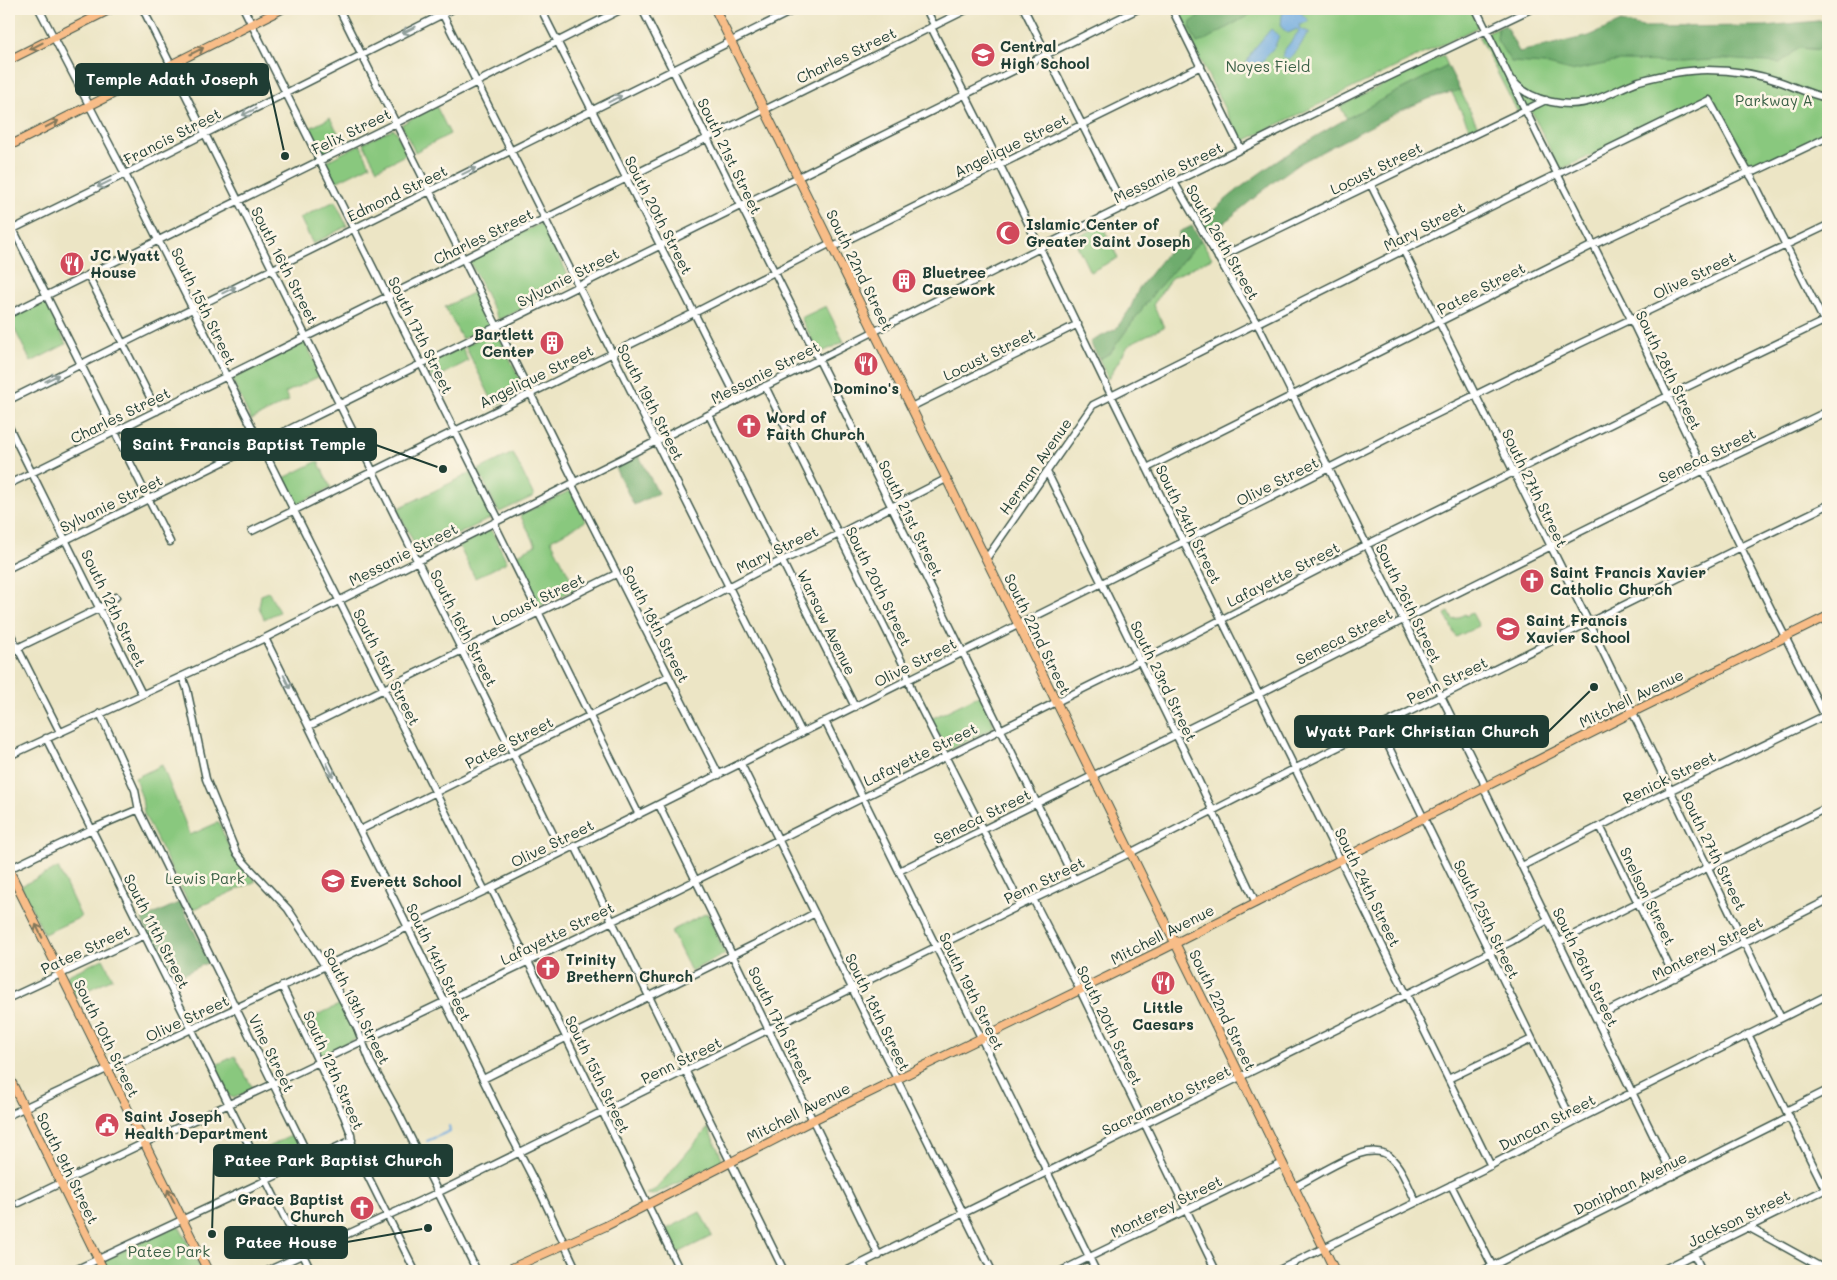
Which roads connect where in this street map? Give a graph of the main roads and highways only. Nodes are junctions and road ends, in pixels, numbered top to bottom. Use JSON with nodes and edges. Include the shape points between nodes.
{"nodes":[{"id":1,"x":111,"y":9,"type":"edge"},
{"id":2,"x":282,"y":9,"type":"edge"},
{"id":3,"x":715,"y":9,"type":"edge"},
{"id":4,"x":9,"y":60,"type":"edge"},
{"id":5,"x":9,"y":146,"type":"edge"},
{"id":6,"x":1828,"y":616,"type":"edge"},
{"id":7,"x":9,"y":869,"type":"edge"},
{"id":8,"x":1175,"y":944,"type":"junction"},
{"id":9,"x":9,"y":1077,"type":"edge"},
{"id":10,"x":104,"y":1271,"type":"edge"},
{"id":11,"x":208,"y":1271,"type":"edge"},
{"id":12,"x":505,"y":1271,"type":"edge"},
{"id":13,"x":1335,"y":1271,"type":"edge"}],
"edges":[{"from":1,"to":4,"type":"main road","one_way":true},
{"from":5,"to":2,"type":"main road","one_way":true},
{"from":3,"to":8,"type":"main road","name":"South 22nd Street"},
{"from":6,"to":8,"type":"main road","name":"Mitchell Avenue"},
{"from":11,"to":7,"type":"main road","name":"South 10th Street","one_way":true},
{"from":8,"to":12,"type":"main road","name":"Mitchell Avenue","via":[[813,1120],[564,1246]]},
{"from":8,"to":13,"type":"main road","name":"South 22nd Street"},
{"from":9,"to":10,"type":"main road","name":"South 9th Street"}]}
